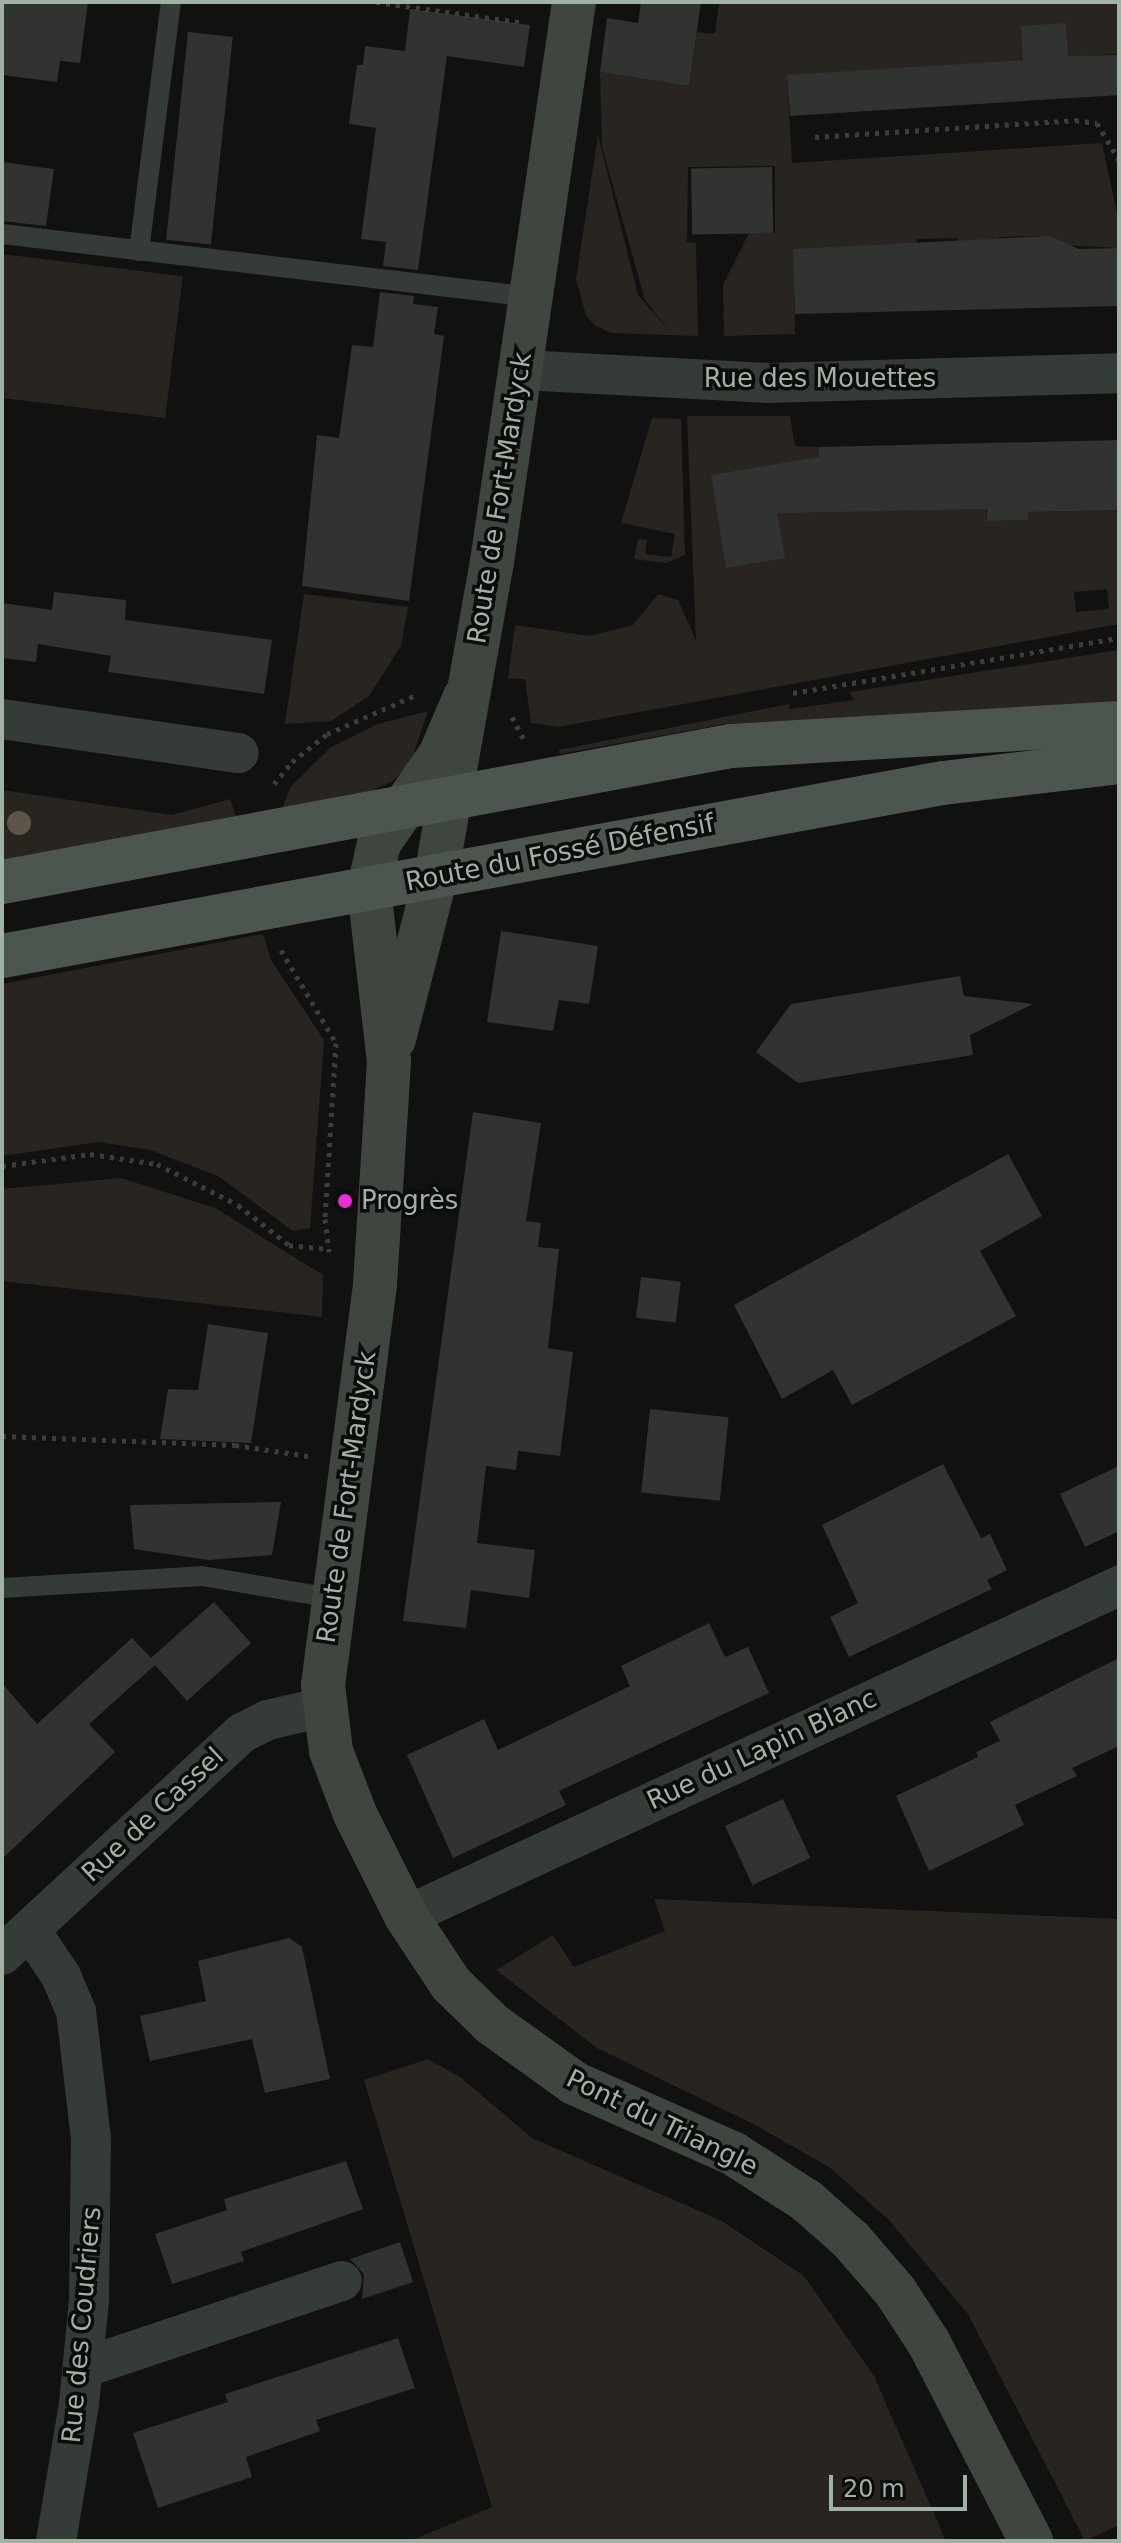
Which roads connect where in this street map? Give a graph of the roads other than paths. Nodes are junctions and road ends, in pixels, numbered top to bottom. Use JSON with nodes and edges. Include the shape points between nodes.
{"nodes":[{"id":1,"x":171,"y":2,"type":"edge"},
{"id":2,"x":572,"y":16,"type":"edge"},
{"id":3,"x":2,"y":234,"type":"edge"},
{"id":4,"x":139,"y":251,"type":"junction"},
{"id":5,"x":533,"y":297,"type":"junction"},
{"id":6,"x":522,"y":370,"type":"junction"},
{"id":7,"x":1119,"y":373,"type":"edge"},
{"id":8,"x":444,"y":695,"type":"junction"},
{"id":9,"x":2,"y":719,"type":"edge"},
{"id":10,"x":1119,"y":723,"type":"edge"},
{"id":11,"x":239,"y":753,"type":"dead end"},
{"id":12,"x":1119,"y":762,"type":"edge"},
{"id":13,"x":450,"y":797,"type":"junction"},
{"id":14,"x":404,"y":807,"type":"junction"},
{"id":15,"x":436,"y":876,"type":"junction"},
{"id":16,"x":2,"y":882,"type":"edge"},
{"id":17,"x":369,"y":889,"type":"junction"},
{"id":18,"x":2,"y":956,"type":"edge"},
{"id":19,"x":389,"y":1062,"type":"junction"},
{"id":20,"x":1119,"y":1586,"type":"edge"},
{"id":21,"x":2,"y":1588,"type":"edge"},
{"id":22,"x":332,"y":1598,"type":"junction"},
{"id":23,"x":323,"y":1707,"type":"junction"},
{"id":24,"x":406,"y":1916,"type":"junction"},
{"id":25,"x":16,"y":1942,"type":"edge"},
{"id":26,"x":342,"y":2281,"type":"dead end"},
{"id":27,"x":83,"y":2368,"type":"junction"},
{"id":28,"x":56,"y":2541,"type":"edge"},
{"id":29,"x":1031,"y":2541,"type":"edge"}],
"edges":[{"from":1,"to":4,"type":"lane"},
{"from":2,"to":5,"type":"street","name":"Route de Fort-Mardyck"},
{"from":3,"to":4,"type":"lane"},
{"from":4,"to":5,"type":"lane"},
{"from":5,"to":6,"type":"street","name":"Route de Fort-Mardyck"},
{"from":6,"to":7,"type":"street","name":"Rue des Mouettes","via":[[767,383]]},
{"from":6,"to":8,"type":"street","name":"Route de Fort-Mardyck"},
{"from":8,"to":13,"type":"street","name":"Route de Fort-Mardyck"},
{"from":8,"to":14,"type":"street","name":"Route de Fort-Mardyck","via":[[440,755]]},
{"from":9,"to":11,"type":"street"},
{"from":10,"to":13,"type":"main road","via":[[731,746]]},
{"from":12,"to":15,"type":"main road","name":"Route du Fossé Défensif","via":[[943,783]]},
{"from":13,"to":14,"type":"main road"},
{"from":13,"to":15,"type":"street","name":"Route de Fort-Mardyck"},
{"from":14,"to":16,"type":"main road"},
{"from":14,"to":17,"type":"street","name":"Route de Fort-Mardyck","via":[[379,843]]},
{"from":15,"to":17,"type":"main road","name":"Route du Fossé Défensif"},
{"from":15,"to":19,"type":"street","name":"Route de Fort-Mardyck"},
{"from":17,"to":18,"type":"main road","name":"Route du Fossé Défensif"},
{"from":17,"to":19,"type":"street","name":"Route de Fort-Mardyck"},
{"from":19,"to":22,"type":"street","name":"Route de Fort-Mardyck","via":[[375,1285]]},
{"from":20,"to":24,"type":"street","name":"Rue du Lapin Blanc"},
{"from":21,"to":22,"type":"lane","via":[[183,1575]]},
{"from":22,"to":23,"type":"street","name":"Route de Fort-Mardyck"},
{"from":23,"to":24,"type":"street","name":"Route de Fort-Mardyck","via":[[342,1783]]},
{"from":23,"to":25,"type":"street","name":"Rue de Cassel","via":[[268,1720],[242,1733]]},
{"from":24,"to":29,"type":"street","name":"Pont du Triangle","via":[[433,1963],[467,2002],[544,2064],[635,2113],[734,2154],[807,2201],[851,2240],[895,2291],[929,2343]]},
{"from":25,"to":27,"type":"street","name":"Rue des Coudriers","via":[[69,1991],[81,2030],[93,2192]]},
{"from":26,"to":27,"type":"street"},
{"from":27,"to":28,"type":"street","name":"Rue des Coudriers"}]}
